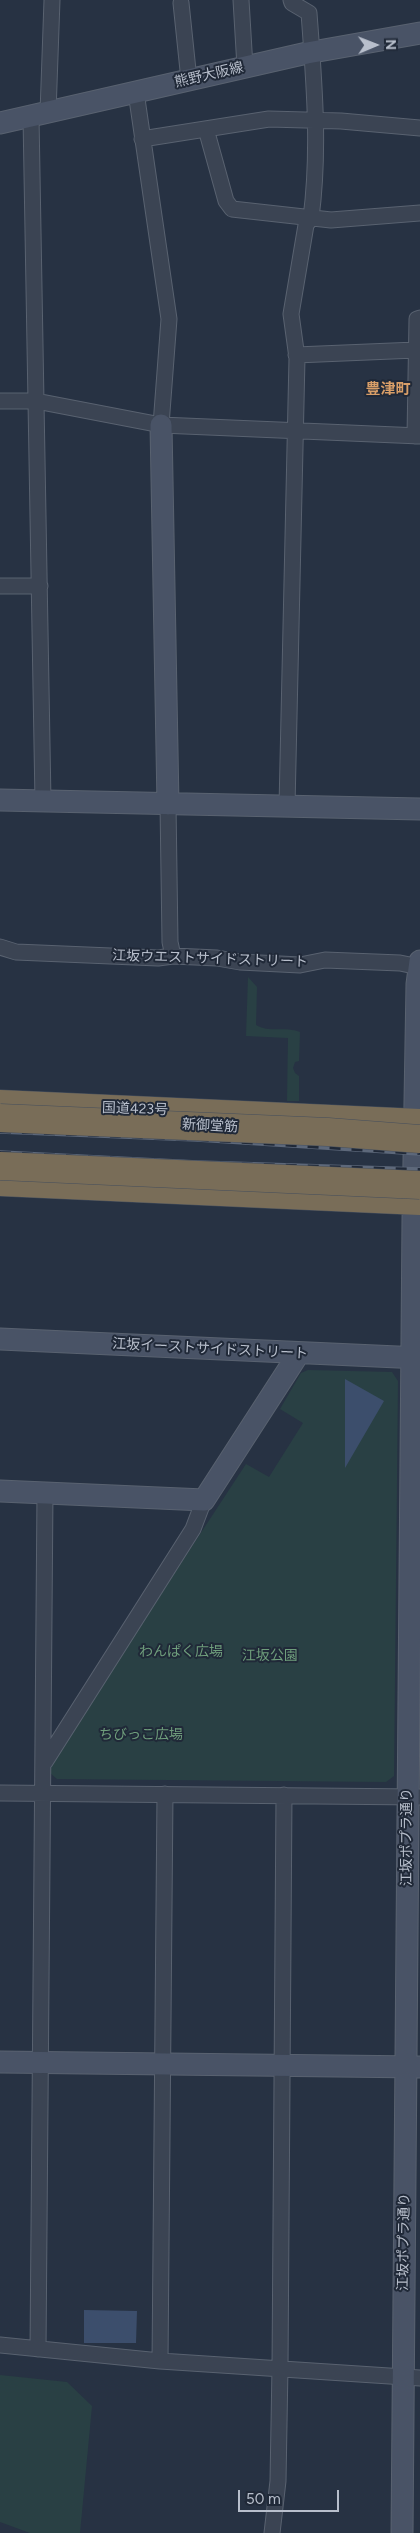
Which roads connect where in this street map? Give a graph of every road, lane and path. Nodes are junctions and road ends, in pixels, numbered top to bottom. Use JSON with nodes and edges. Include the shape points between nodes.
{"nodes":[{"id":1,"x":52,"y":0,"type":"edge"},
{"id":2,"x":241,"y":0,"type":"edge"},
{"id":3,"x":292,"y":0,"type":"edge"},
{"id":4,"x":181,"y":3,"type":"dead end"},
{"id":5,"x":420,"y":33,"type":"edge"},
{"id":6,"x":312,"y":52,"type":"junction"},
{"id":7,"x":245,"y":67,"type":"junction"},
{"id":8,"x":189,"y":80,"type":"junction"},
{"id":9,"x":136,"y":92,"type":"junction"},
{"id":10,"x":39,"y":115,"type":"junction"},
{"id":11,"x":316,"y":120,"type":"junction"},
{"id":12,"x":0,"y":123,"type":"edge"},
{"id":13,"x":420,"y":128,"type":"edge"},
{"id":14,"x":206,"y":129,"type":"junction"},
{"id":15,"x":142,"y":139,"type":"junction"},
{"id":16,"x":420,"y":213,"type":"edge"},
{"id":17,"x":311,"y":218,"type":"junction"},
{"id":18,"x":420,"y":318,"type":"edge"},
{"id":19,"x":416,"y":350,"type":"junction"},
{"id":20,"x":296,"y":355,"type":"junction"},
{"id":21,"x":418,"y":366,"type":"edge"},
{"id":22,"x":0,"y":400,"type":"edge"},
{"id":23,"x":36,"y":401,"type":"junction"},
{"id":24,"x":161,"y":425,"type":"junction"},
{"id":25,"x":294,"y":431,"type":"junction"},
{"id":26,"x":417,"y":436,"type":"edge"},
{"id":27,"x":0,"y":586,"type":"edge"},
{"id":28,"x":40,"y":586,"type":"junction"},
{"id":29,"x":0,"y":800,"type":"edge"},
{"id":30,"x":43,"y":801,"type":"junction"},
{"id":31,"x":168,"y":804,"type":"junction"},
{"id":32,"x":287,"y":806,"type":"junction"},
{"id":33,"x":420,"y":809,"type":"edge"},
{"id":34,"x":0,"y":947,"type":"edge"},
{"id":35,"x":173,"y":956,"type":"junction"},
{"id":36,"x":420,"y":965,"type":"edge"},
{"id":37,"x":0,"y":1104,"type":"edge"},
{"id":38,"x":0,"y":1118,"type":"edge"},
{"id":39,"x":418,"y":1128,"type":"edge"},
{"id":40,"x":0,"y":1161,"type":"edge"},
{"id":41,"x":0,"y":1166,"type":"edge"},
{"id":42,"x":0,"y":1182,"type":"edge"},
{"id":43,"x":35,"y":1184,"type":"junction"},
{"id":44,"x":418,"y":1196,"type":"edge"},
{"id":45,"x":0,"y":1339,"type":"edge"},
{"id":46,"x":299,"y":1352,"type":"junction"},
{"id":47,"x":416,"y":1358,"type":"edge"},
{"id":48,"x":0,"y":1491,"type":"edge"},
{"id":49,"x":45,"y":1493,"type":"junction"},
{"id":50,"x":415,"y":1493,"type":"edge"},
{"id":51,"x":204,"y":1500,"type":"junction"},
{"id":52,"x":44,"y":1762,"type":"junction"},
{"id":53,"x":0,"y":1793,"type":"edge"},
{"id":54,"x":44,"y":1794,"type":"junction"},
{"id":55,"x":165,"y":1794,"type":"junction"},
{"id":56,"x":284,"y":1795,"type":"junction"},
{"id":57,"x":414,"y":1796,"type":"edge"},
{"id":58,"x":0,"y":2062,"type":"edge"},
{"id":59,"x":40,"y":2062,"type":"junction"},
{"id":60,"x":162,"y":2065,"type":"junction"},
{"id":61,"x":282,"y":2066,"type":"junction"},
{"id":62,"x":413,"y":2067,"type":"edge"},
{"id":63,"x":0,"y":2345,"type":"edge"},
{"id":64,"x":38,"y":2348,"type":"junction"},
{"id":65,"x":160,"y":2361,"type":"junction"},
{"id":66,"x":280,"y":2367,"type":"junction"},
{"id":67,"x":411,"y":2377,"type":"edge"},
{"id":68,"x":272,"y":2533,"type":"edge"},
{"id":69,"x":402,"y":2533,"type":"edge"}],
"edges":[{"from":1,"to":10,"type":"street"},
{"from":2,"to":7,"type":"street"},
{"from":3,"to":6,"type":"street","via":[[309,13]]},
{"from":4,"to":8,"type":"street"},
{"from":5,"to":6,"type":"street","name":"熊野大阪線"},
{"from":6,"to":7,"type":"street","name":"熊野大阪線"},
{"from":6,"to":11,"type":"street"},
{"from":7,"to":8,"type":"street","name":"熊野大阪線"},
{"from":8,"to":9,"type":"street","name":"熊野大阪線"},
{"from":9,"to":10,"type":"street","name":"熊野大阪線"},
{"from":9,"to":15,"type":"street"},
{"from":10,"to":12,"type":"street","name":"熊野大阪線"},
{"from":10,"to":23,"type":"street"},
{"from":11,"to":13,"type":"street"},
{"from":11,"to":14,"type":"street","via":[[269,119]]},
{"from":11,"to":17,"type":"street"},
{"from":14,"to":15,"type":"street"},
{"from":14,"to":17,"type":"street","via":[[229,207]]},
{"from":15,"to":24,"type":"street","via":[[169,319]]},
{"from":16,"to":17,"type":"street","via":[[369,218]]},
{"from":17,"to":20,"type":"street","via":[[306,225],[291,314]]},
{"from":18,"to":19,"type":"street","via":[[417,319]]},
{"from":19,"to":20,"type":"street"},
{"from":19,"to":21,"type":"street"},
{"from":20,"to":25,"type":"street"},
{"from":21,"to":26,"type":"street"},
{"from":22,"to":23,"type":"street"},
{"from":23,"to":24,"type":"street"},
{"from":23,"to":28,"type":"street"},
{"from":24,"to":25,"type":"street"},
{"from":24,"to":31,"type":"street"},
{"from":25,"to":26,"type":"street"},
{"from":25,"to":32,"type":"street"},
{"from":27,"to":28,"type":"street"},
{"from":28,"to":30,"type":"street"},
{"from":29,"to":30,"type":"street"},
{"from":30,"to":31,"type":"street"},
{"from":31,"to":32,"type":"street"},
{"from":31,"to":35,"type":"street","via":[[170,942]]},
{"from":32,"to":33,"type":"street"},
{"from":34,"to":35,"type":"street","name":"江坂ウエストサイドストリート","via":[[16,952]]},
{"from":35,"to":36,"type":"street","name":"江坂ウエストサイドストリート","via":[[300,965],[325,960]]},
{"from":36,"to":39,"type":"street","name":"江坂ポプラ通り"},
{"from":37,"to":39,"type":"highway","name":"国道423号"},
{"from":38,"to":39,"type":"highway","name":"新御堂筋","bridge":true,"via":[[328,1132]]},
{"from":39,"to":44,"type":"street","name":"江坂ポプラ通り"},
{"from":40,"to":43,"type":"street","via":[[18,1162]]},
{"from":41,"to":44,"type":"highway","bridge":true},
{"from":42,"to":43,"type":"highway"},
{"from":43,"to":44,"type":"highway"},
{"from":44,"to":47,"type":"street","name":"江坂ポプラ通り"},
{"from":45,"to":46,"type":"street","name":"江坂イーストサイドストリート"},
{"from":46,"to":47,"type":"street","name":"江坂イーストサイドストリート"},
{"from":46,"to":51,"type":"street"},
{"from":47,"to":50,"type":"street","name":"江坂ポプラ通り"},
{"from":48,"to":49,"type":"street"},
{"from":49,"to":51,"type":"street"},
{"from":49,"to":52,"type":"street"},
{"from":50,"to":57,"type":"street","name":"江坂ポプラ通り"},
{"from":51,"to":52,"type":"street","via":[[193,1529]]},
{"from":52,"to":54,"type":"street"},
{"from":53,"to":54,"type":"street"},
{"from":54,"to":55,"type":"street"},
{"from":54,"to":59,"type":"street"},
{"from":55,"to":56,"type":"street"},
{"from":55,"to":60,"type":"street"},
{"from":56,"to":57,"type":"street"},
{"from":56,"to":61,"type":"street"},
{"from":57,"to":62,"type":"street","name":"江坂ポプラ通り"},
{"from":58,"to":59,"type":"street"},
{"from":59,"to":60,"type":"street"},
{"from":59,"to":64,"type":"street"},
{"from":60,"to":61,"type":"street"},
{"from":60,"to":65,"type":"street"},
{"from":61,"to":62,"type":"street"},
{"from":61,"to":66,"type":"street"},
{"from":62,"to":67,"type":"street","name":"江坂ポプラ通り"},
{"from":63,"to":64,"type":"street"},
{"from":64,"to":65,"type":"street"},
{"from":65,"to":66,"type":"street"},
{"from":66,"to":67,"type":"street"},
{"from":66,"to":68,"type":"street","via":[[278,2481]]},
{"from":67,"to":69,"type":"street","name":"江坂ポプラ通り"}]}
